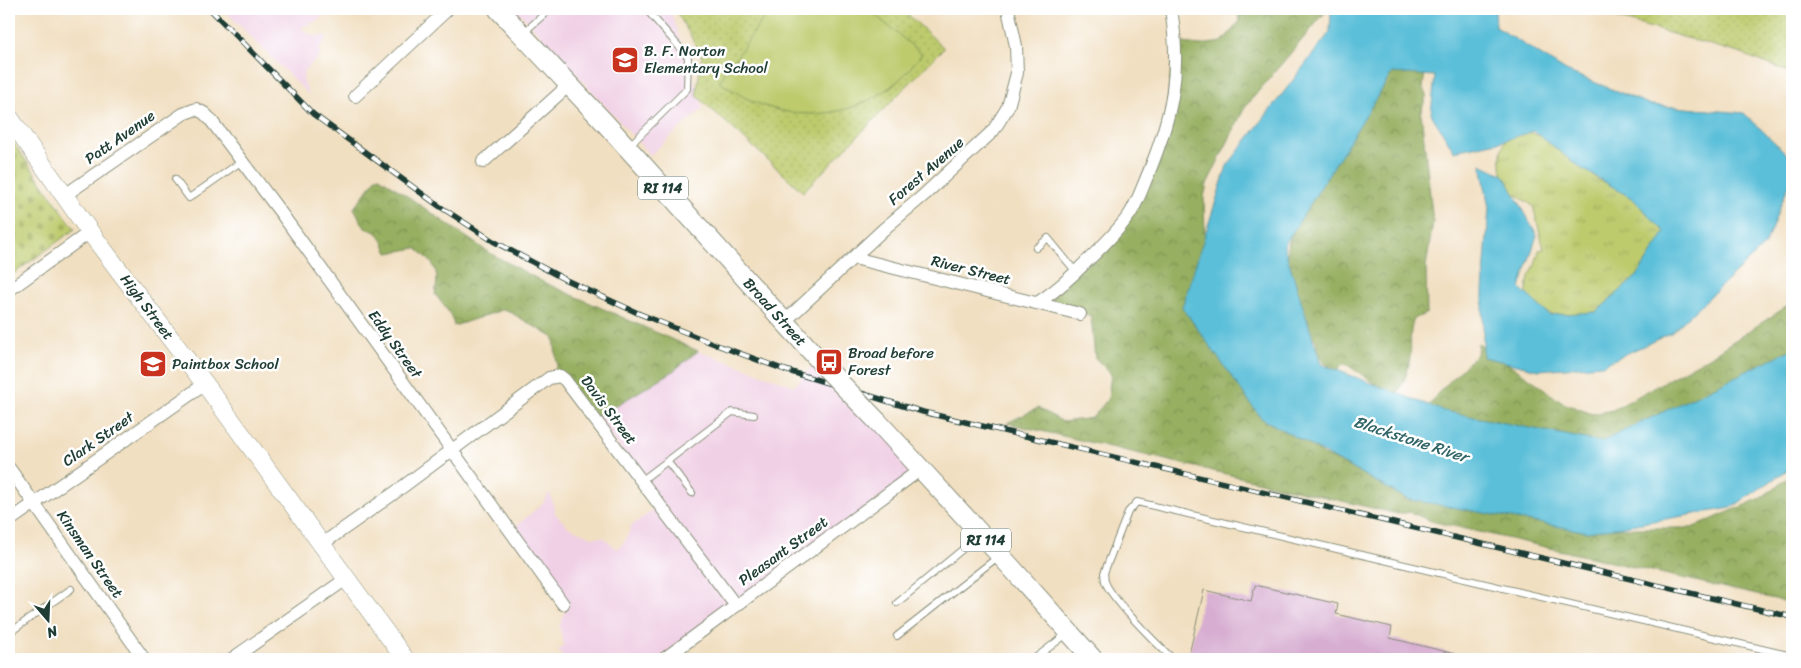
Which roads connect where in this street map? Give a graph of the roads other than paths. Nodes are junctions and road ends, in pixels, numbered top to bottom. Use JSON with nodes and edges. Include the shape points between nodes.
{"nodes":[{"id":1,"x":448,"y":9,"type":"edge"},
{"id":2,"x":550,"y":9,"type":"edge"},
{"id":3,"x":646,"y":9,"type":"edge"},
{"id":4,"x":1008,"y":9,"type":"edge"},
{"id":5,"x":1171,"y":9,"type":"edge"},
{"id":6,"x":503,"y":12,"type":"edge"},
{"id":7,"x":521,"y":34,"type":"junction"},
{"id":8,"x":569,"y":85,"type":"junction"},
{"id":9,"x":355,"y":96,"type":"dead end"},
{"id":10,"x":196,"y":109,"type":"joint"},
{"id":11,"x":9,"y":117,"type":"edge"},
{"id":12,"x":627,"y":148,"type":"junction"},
{"id":13,"x":242,"y":161,"type":"junction"},
{"id":14,"x":482,"y":162,"type":"dead end"},
{"id":15,"x":174,"y":179,"type":"dead end"},
{"id":16,"x":65,"y":195,"type":"junction"},
{"id":17,"x":90,"y":232,"type":"junction"},
{"id":18,"x":1036,"y":248,"type":"dead end"},
{"id":19,"x":854,"y":258,"type":"junction"},
{"id":20,"x":1076,"y":272,"type":"junction"},
{"id":21,"x":9,"y":290,"type":"edge"},
{"id":22,"x":1037,"y":303,"type":"junction"},
{"id":23,"x":1080,"y":314,"type":"dead end"},
{"id":24,"x":785,"y":322,"type":"junction"},
{"id":25,"x":205,"y":384,"type":"junction"},
{"id":26,"x":754,"y":415,"type":"dead end"},
{"id":27,"x":452,"y":450,"type":"junction"},
{"id":28,"x":667,"y":461,"type":"junction"},
{"id":29,"x":9,"y":468,"type":"edge"},
{"id":30,"x":921,"y":469,"type":"junction"},
{"id":31,"x":641,"y":481,"type":"junction"},
{"id":32,"x":692,"y":493,"type":"dead end"},
{"id":33,"x":33,"y":504,"type":"junction"},
{"id":34,"x":9,"y":521,"type":"edge"},
{"id":35,"x":981,"y":534,"type":"junction"},
{"id":36,"x":322,"y":544,"type":"junction"},
{"id":37,"x":1000,"y":555,"type":"junction"},
{"id":38,"x":346,"y":579,"type":"junction"},
{"id":39,"x":71,"y":589,"type":"dead end"},
{"id":40,"x":897,"y":602,"type":"dead end"},
{"id":41,"x":563,"y":604,"type":"dead end"},
{"id":42,"x":736,"y":606,"type":"junction"},
{"id":43,"x":1069,"y":632,"type":"junction"},
{"id":44,"x":9,"y":633,"type":"edge"},
{"id":45,"x":898,"y":636,"type":"dead end"},
{"id":46,"x":1792,"y":656,"type":"edge"},
{"id":47,"x":144,"y":659,"type":"edge"},
{"id":48,"x":232,"y":659,"type":"edge"},
{"id":49,"x":406,"y":659,"type":"edge"},
{"id":50,"x":664,"y":659,"type":"edge"},
{"id":51,"x":1034,"y":659,"type":"edge"},
{"id":52,"x":1093,"y":659,"type":"edge"},
{"id":53,"x":1173,"y":659,"type":"edge"}],
"edges":[{"from":1,"to":9,"type":"street"},
{"from":2,"to":7,"type":"lane"},
{"from":3,"to":12,"type":"lane","via":[[688,57],[686,89]]},
{"from":4,"to":19,"type":"street","name":"Forest Avenue","via":[[1016,46],[1017,73],[1001,120],[978,146]]},
{"from":5,"to":20,"type":"street","via":[[1175,75],[1163,135],[1130,214]]},
{"from":6,"to":7,"type":"main road","name":"Broad Street","number":"RI 114"},
{"from":7,"to":8,"type":"main road","name":"Broad Street","number":"RI 114"},
{"from":8,"to":12,"type":"main road","name":"Broad Street","number":"RI 114"},
{"from":8,"to":14,"type":"street"},
{"from":10,"to":13,"type":"street","name":"Eddy Street","via":[[204,112]]},
{"from":10,"to":16,"type":"street","name":"Patt Avenue","via":[[183,114]]},
{"from":11,"to":16,"type":"street","name":"High Street"},
{"from":12,"to":24,"type":"main road","name":"Broad Street","number":"RI 114"},
{"from":13,"to":15,"type":"lane","via":[[189,198]]},
{"from":13,"to":27,"type":"street","name":"Eddy Street"},
{"from":16,"to":17,"type":"street","name":"High Street"},
{"from":17,"to":21,"type":"street"},
{"from":17,"to":25,"type":"street","name":"High Street"},
{"from":18,"to":20,"type":"lane","via":[[1048,238]]},
{"from":19,"to":22,"type":"street","name":"River Street"},
{"from":19,"to":24,"type":"street","name":"Forest Avenue"},
{"from":20,"to":22,"type":"street"},
{"from":22,"to":23,"type":"street","name":"River Street"},
{"from":24,"to":30,"type":"main road","name":"Broad Street","number":"RI 114","bridge":true},
{"from":25,"to":33,"type":"street","name":"Clark Street"},
{"from":25,"to":36,"type":"street","name":"High Street"},
{"from":26,"to":28,"type":"lane","via":[[732,412]]},
{"from":27,"to":31,"type":"street","name":"Davis Street","via":[[549,378],[560,376]]},
{"from":27,"to":36,"type":"street","name":"Davis Street"},
{"from":27,"to":41,"type":"street","name":"Eddy Street"},
{"from":28,"to":31,"type":"lane"},
{"from":28,"to":32,"type":"lane"},
{"from":29,"to":33,"type":"street","name":"Kinsman Street"},
{"from":30,"to":35,"type":"main road","name":"Broad Street","number":"RI 114"},
{"from":30,"to":42,"type":"street","name":"Pleasant Street"},
{"from":31,"to":42,"type":"street","name":"Davis Street"},
{"from":33,"to":34,"type":"street","name":"Clark Street"},
{"from":33,"to":47,"type":"street","name":"Kinsman Street"},
{"from":35,"to":37,"type":"main road","name":"Broad Street","number":"RI 114"},
{"from":35,"to":40,"type":"lane"},
{"from":36,"to":38,"type":"street","name":"High Street"},
{"from":37,"to":43,"type":"main road","name":"Broad Street","number":"RI 114"},
{"from":37,"to":45,"type":"lane"},
{"from":38,"to":48,"type":"street"},
{"from":38,"to":49,"type":"street","name":"High Street"},
{"from":39,"to":44,"type":"lane"},
{"from":42,"to":50,"type":"street","name":"Pleasant Street"},
{"from":43,"to":51,"type":"lane"},
{"from":43,"to":52,"type":"main road","name":"Broad Street","number":"RI 114"},
{"from":46,"to":53,"type":"lane","via":[[1137,502],[1128,512],[1104,573],[1105,582]]}]}
